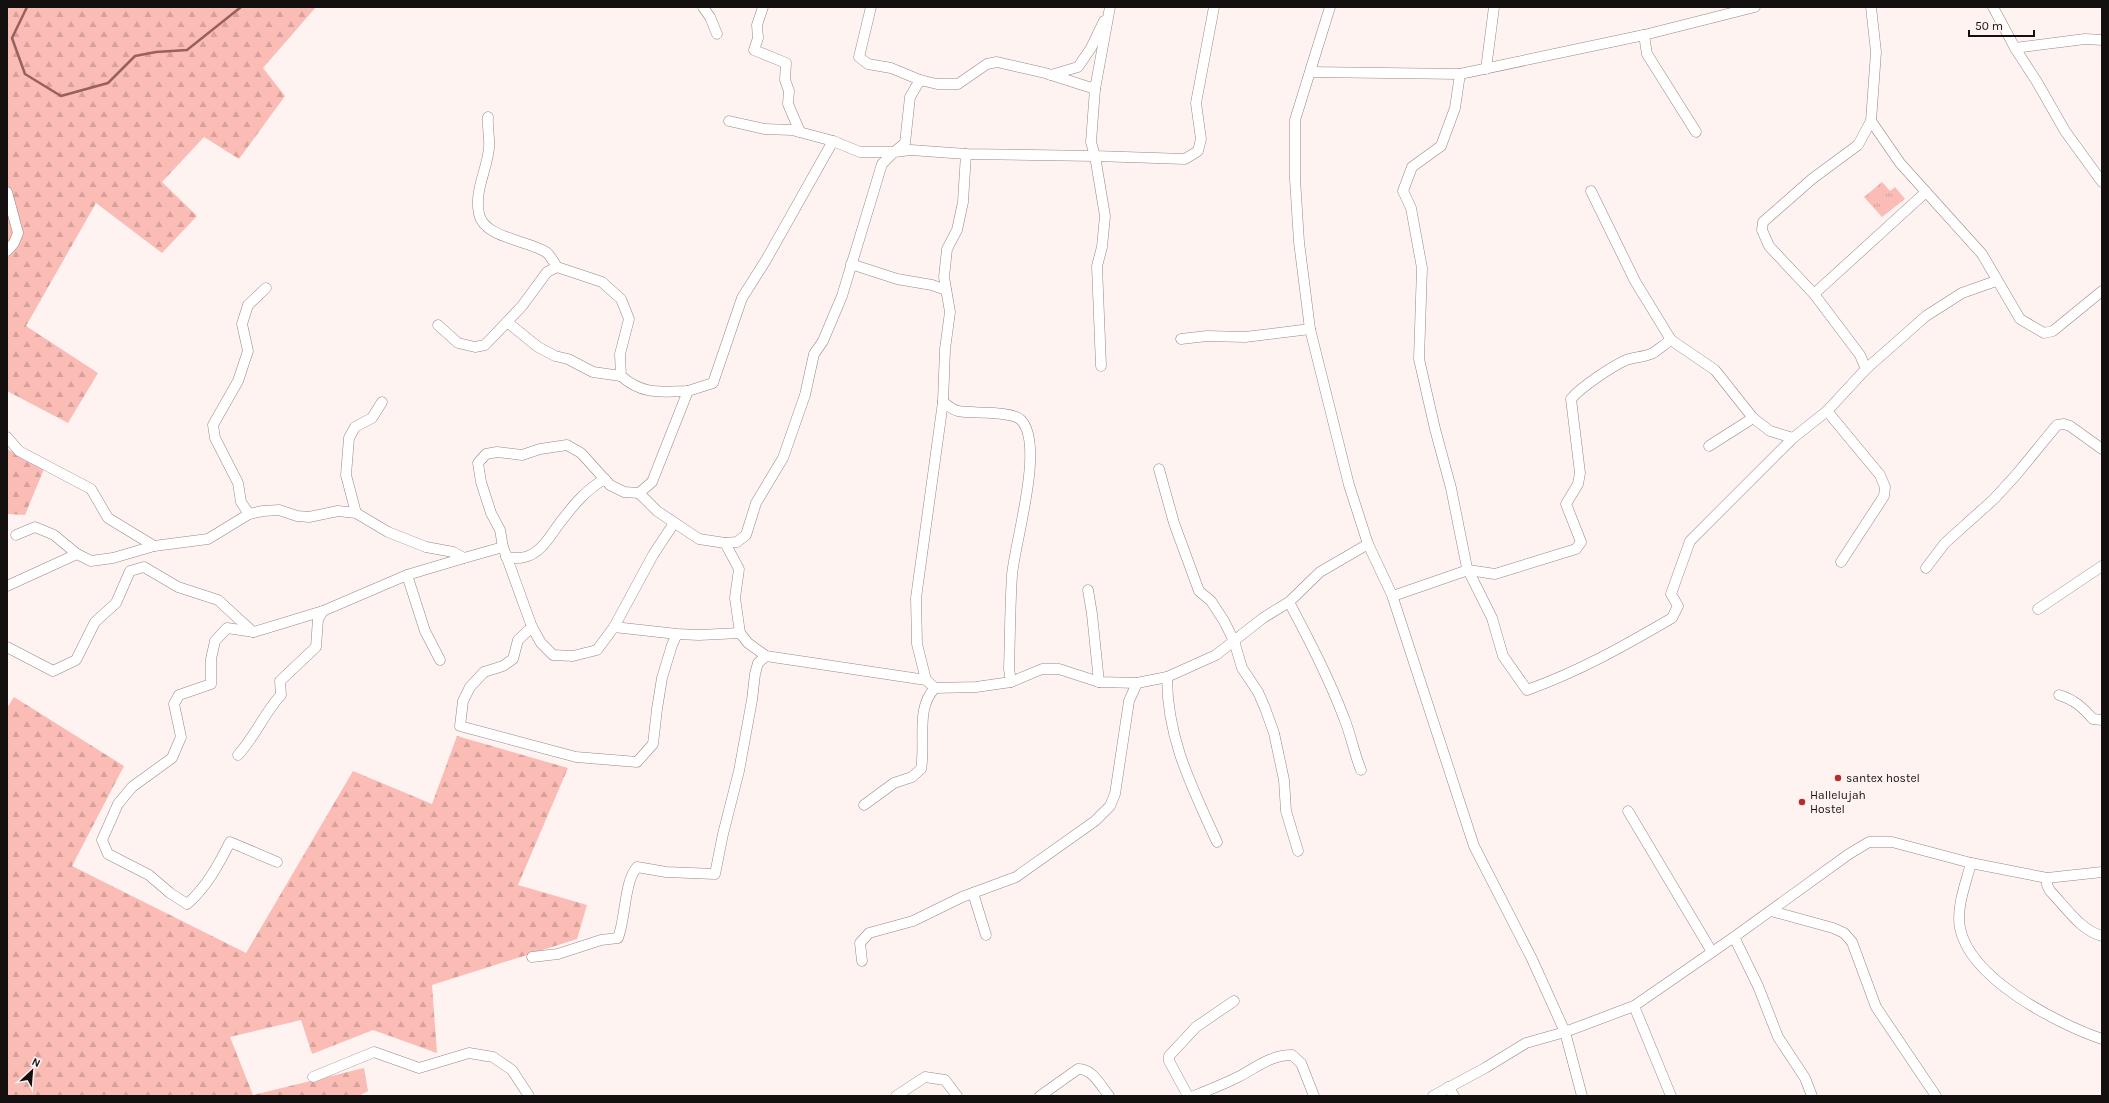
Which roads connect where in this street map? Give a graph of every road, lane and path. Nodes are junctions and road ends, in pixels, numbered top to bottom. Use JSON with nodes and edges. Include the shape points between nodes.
{"nodes":[{"id":1,"x":703,"y":7,"type":"edge"},
{"id":2,"x":763,"y":7,"type":"edge"},
{"id":3,"x":870,"y":7,"type":"edge"},
{"id":4,"x":1214,"y":7,"type":"edge"},
{"id":5,"x":1330,"y":7,"type":"edge"},
{"id":6,"x":1494,"y":7,"type":"edge"},
{"id":7,"x":1755,"y":7,"type":"edge"},
{"id":8,"x":1871,"y":7,"type":"edge"},
{"id":9,"x":1992,"y":7,"type":"edge"},
{"id":10,"x":1109,"y":10,"type":"edge"},
{"id":11,"x":1730,"y":10,"type":"edge"},
{"id":12,"x":718,"y":34,"type":"dead end"},
{"id":13,"x":1644,"y":35,"type":"junction"},
{"id":14,"x":2102,"y":40,"type":"edge"},
{"id":15,"x":2015,"y":48,"type":"junction"},
{"id":16,"x":1486,"y":70,"type":"junction"},
{"id":17,"x":1310,"y":72,"type":"junction"},
{"id":18,"x":1460,"y":74,"type":"junction"},
{"id":19,"x":1051,"y":75,"type":"junction"},
{"id":20,"x":920,"y":80,"type":"junction"},
{"id":21,"x":1095,"y":89,"type":"junction"},
{"id":22,"x":488,"y":117,"type":"dead end"},
{"id":23,"x":729,"y":121,"type":"dead end"},
{"id":24,"x":1871,"y":121,"type":"junction"},
{"id":25,"x":800,"y":132,"type":"junction"},
{"id":26,"x":1696,"y":132,"type":"dead end"},
{"id":27,"x":833,"y":141,"type":"junction"},
{"id":28,"x":894,"y":152,"type":"junction"},
{"id":29,"x":966,"y":154,"type":"junction"},
{"id":30,"x":1095,"y":156,"type":"junction"},
{"id":31,"x":2102,"y":182,"type":"edge"},
{"id":32,"x":1591,"y":191,"type":"dead end"},
{"id":33,"x":7,"y":192,"type":"edge"},
{"id":34,"x":1926,"y":192,"type":"junction"},
{"id":35,"x":7,"y":251,"type":"edge"},
{"id":36,"x":851,"y":264,"type":"junction"},
{"id":37,"x":557,"y":267,"type":"junction"},
{"id":38,"x":1996,"y":281,"type":"junction"},
{"id":39,"x":266,"y":288,"type":"dead end"},
{"id":40,"x":946,"y":290,"type":"junction"},
{"id":41,"x":2102,"y":291,"type":"edge"},
{"id":42,"x":1814,"y":294,"type":"junction"},
{"id":43,"x":507,"y":322,"type":"junction"},
{"id":44,"x":438,"y":325,"type":"dead end"},
{"id":45,"x":1310,"y":329,"type":"junction"},
{"id":46,"x":1181,"y":339,"type":"dead end"},
{"id":47,"x":1671,"y":340,"type":"junction"},
{"id":48,"x":1101,"y":366,"type":"dead end"},
{"id":49,"x":1866,"y":369,"type":"junction"},
{"id":50,"x":621,"y":376,"type":"junction"},
{"id":51,"x":688,"y":391,"type":"junction"},
{"id":52,"x":382,"y":402,"type":"dead end"},
{"id":53,"x":943,"y":402,"type":"junction"},
{"id":54,"x":1827,"y":412,"type":"junction"},
{"id":55,"x":1753,"y":418,"type":"junction"},
{"id":56,"x":7,"y":437,"type":"edge"},
{"id":57,"x":1793,"y":438,"type":"junction"},
{"id":58,"x":1709,"y":446,"type":"dead end"},
{"id":59,"x":2102,"y":449,"type":"edge"},
{"id":60,"x":1159,"y":469,"type":"dead end"},
{"id":61,"x":605,"y":479,"type":"junction"},
{"id":62,"x":639,"y":493,"type":"junction"},
{"id":63,"x":356,"y":513,"type":"junction"},
{"id":64,"x":249,"y":514,"type":"junction"},
{"id":65,"x":674,"y":522,"type":"junction"},
{"id":66,"x":16,"y":536,"type":"dead end"},
{"id":67,"x":725,"y":543,"type":"junction"},
{"id":68,"x":1368,"y":544,"type":"junction"},
{"id":69,"x":154,"y":546,"type":"junction"},
{"id":70,"x":505,"y":552,"type":"junction"},
{"id":71,"x":76,"y":554,"type":"junction"},
{"id":72,"x":464,"y":558,"type":"junction"},
{"id":73,"x":1841,"y":562,"type":"dead end"},
{"id":74,"x":2102,"y":566,"type":"edge"},
{"id":75,"x":1926,"y":568,"type":"dead end"},
{"id":76,"x":1468,"y":570,"type":"junction"},
{"id":77,"x":407,"y":575,"type":"junction"},
{"id":78,"x":7,"y":586,"type":"edge"},
{"id":79,"x":1088,"y":590,"type":"dead end"},
{"id":80,"x":1393,"y":596,"type":"junction"},
{"id":81,"x":1289,"y":602,"type":"junction"},
{"id":82,"x":2038,"y":609,"type":"dead end"},
{"id":83,"x":323,"y":611,"type":"junction"},
{"id":84,"x":532,"y":627,"type":"junction"},
{"id":85,"x":614,"y":627,"type":"junction"},
{"id":86,"x":254,"y":632,"type":"junction"},
{"id":87,"x":740,"y":633,"type":"junction"},
{"id":88,"x":678,"y":634,"type":"junction"},
{"id":89,"x":1234,"y":641,"type":"junction"},
{"id":90,"x":7,"y":647,"type":"edge"},
{"id":91,"x":766,"y":656,"type":"junction"},
{"id":92,"x":440,"y":660,"type":"dead end"},
{"id":93,"x":1167,"y":678,"type":"junction"},
{"id":94,"x":926,"y":680,"type":"junction"},
{"id":95,"x":1011,"y":682,"type":"junction"},
{"id":96,"x":1099,"y":682,"type":"junction"},
{"id":97,"x":1137,"y":683,"type":"junction"},
{"id":98,"x":935,"y":688,"type":"junction"},
{"id":99,"x":2059,"y":696,"type":"dead end"},
{"id":100,"x":2102,"y":720,"type":"edge"},
{"id":101,"x":238,"y":755,"type":"dead end"},
{"id":102,"x":1361,"y":770,"type":"dead end"},
{"id":103,"x":864,"y":805,"type":"dead end"},
{"id":104,"x":1628,"y":811,"type":"dead end"},
{"id":105,"x":1216,"y":842,"type":"dead end"},
{"id":106,"x":1298,"y":851,"type":"dead end"},
{"id":107,"x":277,"y":862,"type":"dead end"},
{"id":108,"x":1971,"y":862,"type":"junction"},
{"id":109,"x":2102,"y":872,"type":"edge"},
{"id":110,"x":2047,"y":878,"type":"junction"},
{"id":111,"x":973,"y":893,"type":"junction"},
{"id":112,"x":1771,"y":911,"type":"junction"},
{"id":113,"x":986,"y":935,"type":"dead end"},
{"id":114,"x":2102,"y":936,"type":"edge"},
{"id":115,"x":1734,"y":937,"type":"junction"},
{"id":116,"x":1712,"y":952,"type":"junction"},
{"id":117,"x":532,"y":957,"type":"dead end"},
{"id":118,"x":862,"y":961,"type":"dead end"},
{"id":119,"x":1234,"y":1001,"type":"dead end"},
{"id":120,"x":1634,"y":1006,"type":"junction"},
{"id":121,"x":1565,"y":1032,"type":"junction"},
{"id":122,"x":2102,"y":1039,"type":"edge"},
{"id":123,"x":313,"y":1078,"type":"dead end"},
{"id":124,"x":1448,"y":1087,"type":"junction"},
{"id":125,"x":529,"y":1096,"type":"edge"},
{"id":126,"x":896,"y":1096,"type":"edge"},
{"id":127,"x":956,"y":1096,"type":"edge"},
{"id":128,"x":1040,"y":1096,"type":"edge"},
{"id":129,"x":1109,"y":1096,"type":"edge"},
{"id":130,"x":1188,"y":1096,"type":"edge"},
{"id":131,"x":1194,"y":1096,"type":"edge"},
{"id":132,"x":1314,"y":1096,"type":"edge"},
{"id":133,"x":1433,"y":1096,"type":"edge"},
{"id":134,"x":1454,"y":1096,"type":"edge"},
{"id":135,"x":1582,"y":1096,"type":"edge"},
{"id":136,"x":1671,"y":1096,"type":"edge"},
{"id":137,"x":1812,"y":1096,"type":"edge"},
{"id":138,"x":1936,"y":1096,"type":"edge"}],
"edges":[{"from":1,"to":12,"type":"street"},
{"from":2,"to":25,"type":"street","via":[[757,25],[758,38],[754,50],[786,63],[788,104]]},
{"from":3,"to":20,"type":"street","via":[[859,57],[868,64],[891,68]]},
{"from":4,"to":30,"type":"street","via":[[1196,103],[1201,139],[1198,151],[1185,159]]},
{"from":5,"to":17,"type":"street"},
{"from":6,"to":16,"type":"street"},
{"from":7,"to":11,"type":"street"},
{"from":8,"to":24,"type":"street","via":[[1876,52]]},
{"from":9,"to":15,"type":"street"},
{"from":10,"to":19,"type":"street","via":[[1092,48],[1078,67]]},
{"from":10,"to":21,"type":"street"},
{"from":11,"to":13,"type":"street"},
{"from":13,"to":16,"type":"street","via":[[1548,54]]},
{"from":13,"to":26,"type":"street","via":[[1647,54]]},
{"from":14,"to":15,"type":"street","via":[[2084,39]]},
{"from":15,"to":31,"type":"street","via":[[2065,131]]},
{"from":16,"to":18,"type":"street"},
{"from":17,"to":18,"type":"street"},
{"from":17,"to":45,"type":"street","via":[[1295,120],[1299,242]]},
{"from":18,"to":76,"type":"street","via":[[1455,108],[1441,146],[1412,167],[1403,191],[1411,208],[1422,268],[1419,359],[1452,488]]},
{"from":19,"to":20,"type":"street","via":[[997,62],[987,64],[958,84],[937,84]]},
{"from":19,"to":21,"type":"street"},
{"from":20,"to":28,"type":"street","via":[[910,97],[905,143]]},
{"from":21,"to":30,"type":"street","via":[[1091,142]]},
{"from":22,"to":37,"type":"street","via":[[489,148],[478,194],[479,214],[483,225],[497,234],[528,242],[547,253]]},
{"from":23,"to":25,"type":"street","via":[[764,129]]},
{"from":24,"to":34,"type":"street","via":[[1900,163]]},
{"from":24,"to":42,"type":"street","via":[[1858,145],[1801,188],[1763,222],[1762,230],[1769,246]]},
{"from":25,"to":27,"type":"street"},
{"from":27,"to":28,"type":"street","via":[[860,152]]},
{"from":27,"to":51,"type":"street","via":[[742,298],[713,383]]},
{"from":28,"to":29,"type":"street","via":[[911,150]]},
{"from":28,"to":36,"type":"street","via":[[882,164]]},
{"from":29,"to":30,"type":"street"},
{"from":29,"to":40,"type":"street","via":[[963,202],[957,230],[947,249],[944,277]]},
{"from":30,"to":48,"type":"street","via":[[1105,216],[1097,266]]},
{"from":32,"to":47,"type":"street","via":[[1635,281]]},
{"from":33,"to":35,"type":"street","via":[[18,233],[17,239]]},
{"from":34,"to":38,"type":"street","via":[[1982,254]]},
{"from":34,"to":42,"type":"street"},
{"from":36,"to":40,"type":"street","via":[[897,279]]},
{"from":36,"to":67,"type":"street","via":[[842,296],[823,341],[814,354],[805,395],[783,458],[756,504],[746,535],[737,542]]},
{"from":37,"to":43,"type":"street","via":[[547,272]]},
{"from":37,"to":50,"type":"street","via":[[602,282],[621,299],[629,319],[620,354]]},
{"from":38,"to":41,"type":"street","via":[[2020,319],[2044,333],[2053,331]]},
{"from":38,"to":49,"type":"street","via":[[1962,293],[1926,316]]},
{"from":39,"to":64,"type":"street","via":[[248,305],[242,324],[248,351],[238,381],[213,425],[215,438],[238,483],[241,502]]},
{"from":40,"to":53,"type":"street","via":[[950,312],[945,349]]},
{"from":42,"to":49,"type":"street","via":[[1860,355]]},
{"from":43,"to":44,"type":"street","via":[[485,345],[475,347],[458,343]]},
{"from":43,"to":50,"type":"street","via":[[538,347],[555,356],[568,359],[594,372]]},
{"from":45,"to":46,"type":"street","via":[[1245,337],[1207,336]]},
{"from":45,"to":68,"type":"street","via":[[1349,485]]},
{"from":47,"to":55,"type":"street","via":[[1715,370]]},
{"from":47,"to":76,"type":"street","via":[[1652,353],[1626,360],[1603,373],[1590,385],[1579,389],[1571,399],[1580,473],[1578,484],[1566,504],[1581,542],[1576,549],[1495,574]]},
{"from":49,"to":54,"type":"street"},
{"from":50,"to":51,"type":"street","via":[[633,386],[654,392]]},
{"from":51,"to":62,"type":"street","via":[[652,482]]},
{"from":52,"to":63,"type":"street","via":[[372,418],[355,428],[349,438],[346,475]]},
{"from":53,"to":94,"type":"street","via":[[916,598],[917,644]]},
{"from":53,"to":95,"type":"street","via":[[956,411],[1020,419],[1026,428],[1030,477],[1012,574],[1009,669]]},
{"from":54,"to":57,"type":"street"},
{"from":54,"to":73,"type":"street","via":[[1880,475],[1885,488],[1884,496]]},
{"from":55,"to":57,"type":"street","via":[[1770,431]]},
{"from":55,"to":58,"type":"street"},
{"from":56,"to":69,"type":"street","via":[[19,451],[92,489],[108,518]]},
{"from":57,"to":76,"type":"street","via":[[1690,541],[1671,594],[1678,606],[1672,618],[1599,660],[1563,677],[1527,690],[1503,656],[1492,618]]},
{"from":59,"to":75,"type":"street","via":[[2070,426],[2057,425],[2016,475],[1994,499],[1945,543]]},
{"from":60,"to":89,"type":"street","via":[[1174,523],[1199,591],[1211,601]]},
{"from":61,"to":62,"type":"street","via":[[610,485],[624,492]]},
{"from":61,"to":70,"type":"street","via":[[586,492],[550,538],[536,551],[516,559]]},
{"from":61,"to":70,"type":"street","via":[[581,453],[567,445],[522,455],[497,452],[486,454],[478,463],[481,482],[491,513],[500,530]]},
{"from":62,"to":65,"type":"street","via":[[656,510]]},
{"from":63,"to":64,"type":"street","via":[[338,511],[309,517],[274,510]]},
{"from":63,"to":72,"type":"street","via":[[388,532],[426,547],[453,552]]},
{"from":64,"to":69,"type":"street","via":[[208,539]]},
{"from":65,"to":67,"type":"street","via":[[699,539]]},
{"from":65,"to":85,"type":"street"},
{"from":66,"to":71,"type":"street","via":[[35,527],[54,535]]},
{"from":67,"to":87,"type":"street","via":[[739,569],[736,598]]},
{"from":68,"to":80,"type":"street"},
{"from":68,"to":81,"type":"street","via":[[1320,572]]},
{"from":69,"to":71,"type":"street","via":[[91,561]]},
{"from":70,"to":72,"type":"street"},
{"from":70,"to":84,"type":"street"},
{"from":71,"to":78,"type":"street"},
{"from":72,"to":77,"type":"street"},
{"from":74,"to":82,"type":"street"},
{"from":76,"to":80,"type":"street"},
{"from":77,"to":83,"type":"street"},
{"from":77,"to":92,"type":"street","via":[[425,631]]},
{"from":79,"to":96,"type":"street"},
{"from":80,"to":121,"type":"street","via":[[1474,846],[1532,958]]},
{"from":81,"to":89,"type":"street","via":[[1262,618]]},
{"from":81,"to":102,"type":"street","via":[[1330,684]]},
{"from":83,"to":86,"type":"street"},
{"from":83,"to":101,"type":"street","via":[[318,619],[316,647],[280,681],[282,695],[272,704],[250,742]]},
{"from":84,"to":85,"type":"street","via":[[541,643],[553,655],[573,656],[596,650]]},
{"from":84,"to":88,"type":"street","via":[[518,640],[513,659],[503,666],[484,672],[470,688],[463,701],[460,726],[576,757],[637,762],[654,744],[662,678]]},
{"from":85,"to":88,"type":"street"},
{"from":86,"to":90,"type":"street","via":[[218,600],[178,587],[144,567],[130,571],[116,603],[95,622],[76,660],[53,671]]},
{"from":86,"to":107,"type":"street","via":[[227,628],[215,641],[211,659],[211,684],[179,695],[174,704],[181,737],[172,758],[132,787],[118,804],[102,840],[108,854],[149,875],[187,904],[213,872],[230,842]]},
{"from":87,"to":88,"type":"street"},
{"from":87,"to":91,"type":"street"},
{"from":89,"to":93,"type":"street","via":[[1216,655]]},
{"from":89,"to":106,"type":"street","via":[[1242,668],[1258,692],[1274,733],[1284,780],[1286,811]]},
{"from":91,"to":94,"type":"street"},
{"from":91,"to":117,"type":"street","via":[[758,664],[755,674],[739,770],[715,874],[666,872],[637,867],[631,874],[623,924],[618,938],[601,940],[558,954]]},
{"from":93,"to":97,"type":"street"},
{"from":93,"to":105,"type":"street","via":[[1168,713],[1175,742]]},
{"from":94,"to":98,"type":"street"},
{"from":95,"to":96,"type":"street","via":[[1042,669],[1059,669]]},
{"from":95,"to":98,"type":"street","via":[[976,687]]},
{"from":96,"to":97,"type":"street"},
{"from":97,"to":111,"type":"street","via":[[1129,701],[1115,794],[1110,806],[1094,822],[1016,877]]},
{"from":98,"to":103,"type":"street","via":[[928,695],[923,708],[921,769],[912,777],[894,783]]},
{"from":99,"to":100,"type":"street","via":[[2072,699],[2093,719]]},
{"from":104,"to":116,"type":"street"},
{"from":108,"to":110,"type":"street"},
{"from":108,"to":112,"type":"street","via":[[1892,842],[1869,842]]},
{"from":108,"to":122,"type":"street","via":[[1960,903],[1960,928],[1970,950],[1984,969],[2008,990],[2044,1014]]},
{"from":109,"to":110,"type":"street"},
{"from":110,"to":114,"type":"street","via":[[2050,891],[2084,928]]},
{"from":111,"to":113,"type":"street"},
{"from":111,"to":118,"type":"street","via":[[913,921],[869,933],[860,943]]},
{"from":112,"to":115,"type":"street"},
{"from":112,"to":138,"type":"street","via":[[1833,928],[1852,942],[1876,1007]]},
{"from":115,"to":116,"type":"street"},
{"from":115,"to":137,"type":"street","via":[[1758,986],[1778,1037],[1805,1078]]},
{"from":116,"to":120,"type":"street"},
{"from":119,"to":130,"type":"street","via":[[1196,1027],[1169,1056],[1169,1061]]},
{"from":120,"to":121,"type":"street"},
{"from":120,"to":136,"type":"street"},
{"from":121,"to":124,"type":"street","via":[[1526,1042],[1485,1068]]},
{"from":121,"to":135,"type":"street"},
{"from":123,"to":125,"type":"street","via":[[374,1052],[419,1068],[469,1053],[494,1057],[512,1070]]},
{"from":124,"to":133,"type":"street"},
{"from":124,"to":134,"type":"street"},
{"from":126,"to":127,"type":"street","via":[[925,1077],[945,1080]]},
{"from":128,"to":129,"type":"street","via":[[1078,1069],[1089,1072]]},
{"from":131,"to":132,"type":"street","via":[[1238,1077],[1265,1061],[1282,1055],[1292,1055],[1301,1064]]}]}
